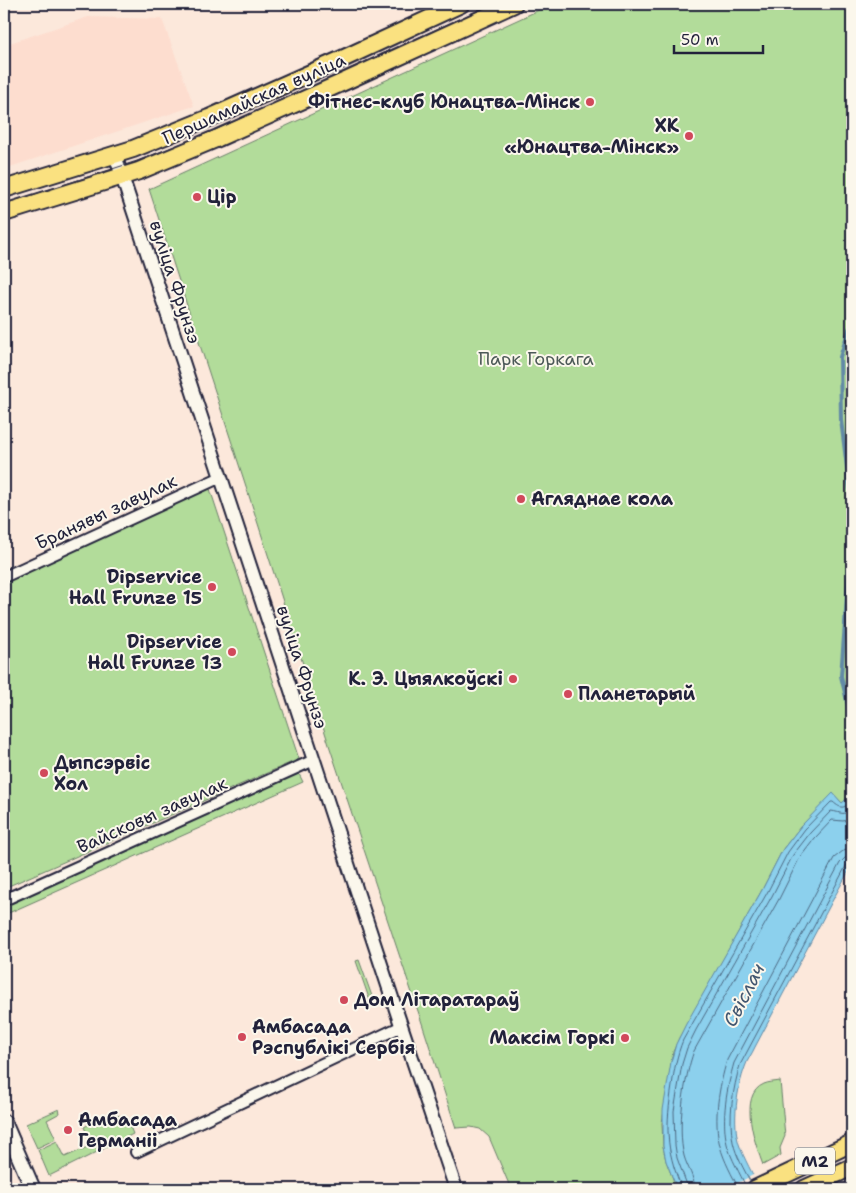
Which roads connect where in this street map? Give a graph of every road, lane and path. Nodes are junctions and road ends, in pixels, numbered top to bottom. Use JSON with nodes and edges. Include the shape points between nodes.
{"nodes":[{"id":1,"x":461,"y":4,"type":"edge"},
{"id":2,"x":514,"y":4,"type":"edge"},
{"id":3,"x":115,"y":155,"type":"junction"},
{"id":4,"x":122,"y":176,"type":"junction"},
{"id":5,"x":4,"y":189,"type":"edge"},
{"id":6,"x":4,"y":213,"type":"edge"},
{"id":7,"x":221,"y":477,"type":"junction"},
{"id":8,"x":4,"y":577,"type":"edge"},
{"id":9,"x":314,"y":760,"type":"junction"},
{"id":10,"x":4,"y":900,"type":"edge"},
{"id":11,"x":402,"y":1026,"type":"junction"},
{"id":12,"x":4,"y":1122,"type":"edge"},
{"id":13,"x":852,"y":1143,"type":"edge"},
{"id":14,"x":136,"y":1152,"type":"dead end"},
{"id":15,"x":852,"y":1166,"type":"edge"},
{"id":16,"x":33,"y":1189,"type":"edge"},
{"id":17,"x":456,"y":1189,"type":"edge"},
{"id":18,"x":755,"y":1189,"type":"edge"},
{"id":19,"x":804,"y":1189,"type":"edge"}],
"edges":[{"from":1,"to":3,"type":"main road","name":"Першамайская вуліца","via":[[209,118]]},
{"from":2,"to":4,"type":"main road","name":"Першамайская вуліца","via":[[218,138]]},
{"from":3,"to":4,"type":"street","name":"вуліца Фрунзэ"},
{"from":3,"to":5,"type":"main road","name":"Першамайская вуліца"},
{"from":4,"to":6,"type":"main road","name":"Першамайская вуліца"},
{"from":4,"to":7,"type":"street","name":"вуліца Фрунзэ"},
{"from":7,"to":8,"type":"street","name":"Бранявы завулак"},
{"from":7,"to":9,"type":"street","name":"вуліца Фрунзэ"},
{"from":9,"to":10,"type":"street","name":"Вайсковы завулак"},
{"from":9,"to":11,"type":"street","name":"вуліца Фрунзэ"},
{"from":11,"to":14,"type":"street"},
{"from":11,"to":17,"type":"street","name":"вуліца Фрунзэ"},
{"from":12,"to":16,"type":"main road"},
{"from":13,"to":18,"type":"main road","number":"М2"},
{"from":15,"to":19,"type":"main road","number":"М2"}]}
